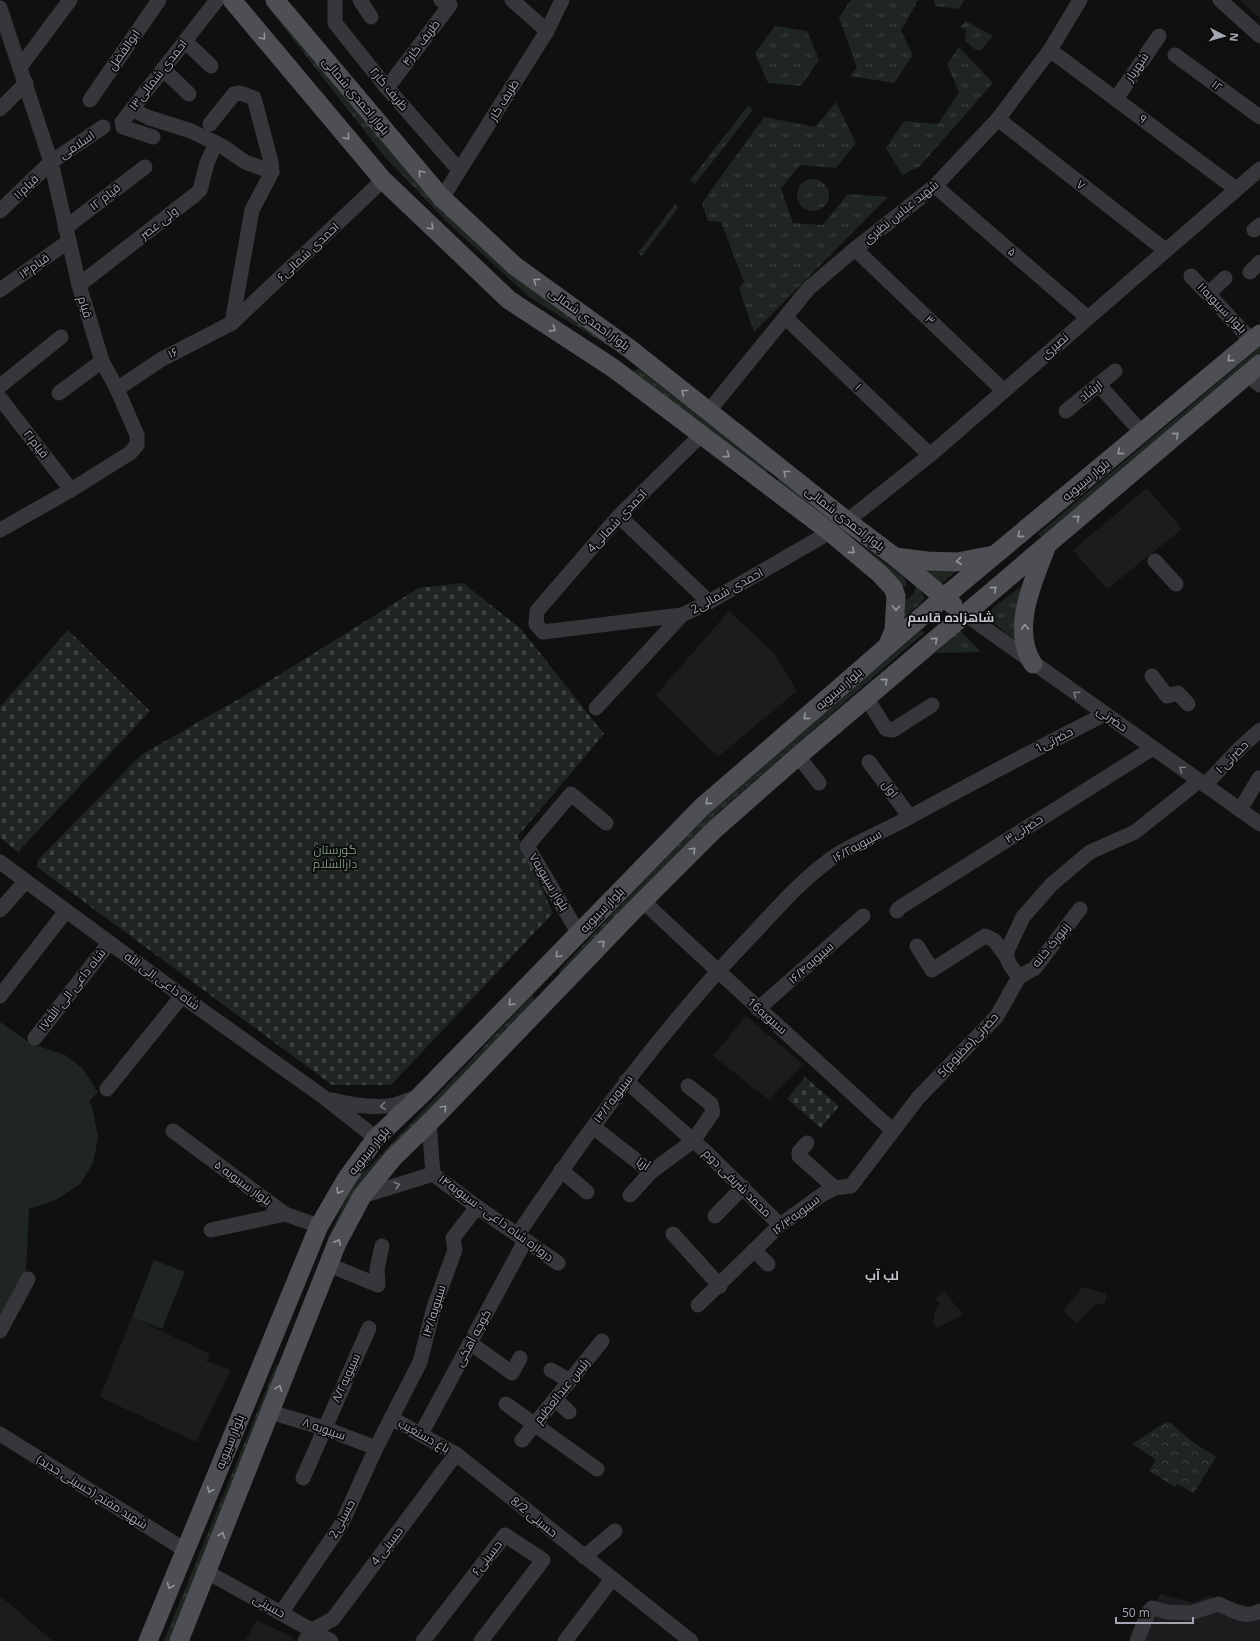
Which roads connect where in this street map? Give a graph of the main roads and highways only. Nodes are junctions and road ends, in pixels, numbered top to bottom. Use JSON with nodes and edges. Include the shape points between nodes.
{"nodes":[{"id":1,"x":275,"y":0,"type":"edge"},
{"id":2,"x":239,"y":2,"type":"edge"},
{"id":3,"x":1256,"y":337,"type":"edge"},
{"id":4,"x":630,"y":348,"type":"junction"},
{"id":5,"x":613,"y":368,"type":"junction"},
{"id":6,"x":1256,"y":375,"type":"edge"},
{"id":7,"x":1047,"y":544,"type":"junction"},
{"id":8,"x":997,"y":554,"type":"junction"},
{"id":9,"x":894,"y":557,"type":"junction"},
{"id":10,"x":943,"y":598,"type":"junction"},
{"id":11,"x":965,"y":614,"type":"junction"},
{"id":12,"x":888,"y":645,"type":"junction"},
{"id":13,"x":1033,"y":664,"type":"road end"},
{"id":14,"x":538,"y":975,"type":"junction"},
{"id":15,"x":556,"y":992,"type":"junction"},
{"id":16,"x":280,"y":1320,"type":"junction"},
{"id":17,"x":300,"y":1334,"type":"junction"},
{"id":18,"x":265,"y":1356,"type":"junction"},
{"id":19,"x":287,"y":1367,"type":"junction"},
{"id":20,"x":148,"y":1641,"type":"edge"},
{"id":21,"x":179,"y":1641,"type":"edge"}],
"edges":[{"from":4,"to":1,"type":"main road","name":"بلوار احمدی شمالی","one_way":true,"via":[[515,266],[442,198]]},
{"from":2,"to":5,"type":"main road","name":"بلوار احمدی شمالی","one_way":true,"via":[[383,180],[509,300]]},
{"from":3,"to":8,"type":"main road","name":"بلوار سیبویه","one_way":true},
{"from":4,"to":5,"type":"main road"},
{"from":9,"to":4,"type":"main road","name":"بلوار احمدی شمالی","one_way":true},
{"from":5,"to":12,"type":"main road","name":"بلوار احمدی شمالی","one_way":true,"via":[[830,532],[880,574],[893,588],[896,596],[894,630]]},
{"from":7,"to":6,"type":"main road","name":"بلوار سیبویه","one_way":true},
{"from":11,"to":7,"type":"main road","name":"بلوار سیبویه","one_way":true},
{"from":13,"to":7,"type":"main road","one_way":true,"via":[[1025,644],[1025,615]]},
{"from":8,"to":9,"type":"main road","one_way":true,"via":[[957,562]]},
{"from":8,"to":10,"type":"main road","name":"بلوار سیبویه"},
{"from":9,"to":10,"type":"main road","name":"بلوار احمدی شمالی"},
{"from":10,"to":11,"type":"main road","name":"بلوار احمدی شمالی"},
{"from":10,"to":12,"type":"main road","name":"بلوار سیبویه"},
{"from":15,"to":11,"type":"main road","name":"بلوار سیبویه","one_way":true,"via":[[715,829]]},
{"from":12,"to":14,"type":"main road","name":"بلوار سیبویه","one_way":true,"via":[[702,807]]},
{"from":14,"to":15,"type":"main road"},
{"from":14,"to":16,"type":"main road","name":"بلوار سیبویه","one_way":true,"via":[[376,1138],[347,1178],[319,1226]]},
{"from":17,"to":15,"type":"main road","name":"بلوار سیبویه","one_way":true,"via":[[337,1243],[362,1196],[393,1158]]},
{"from":16,"to":17,"type":"main road","via":[[281,1331],[287,1336]]},
{"from":16,"to":18,"type":"main road","name":"بلوار سیبویه"},
{"from":17,"to":19,"type":"main road","name":"بلوار سیبویه"},
{"from":18,"to":19,"type":"main road","via":[[277,1353],[285,1358]]},
{"from":18,"to":20,"type":"main road","name":"بلوار سیبویه","one_way":true},
{"from":21,"to":19,"type":"main road","name":"بلوار سیبویه","one_way":true}]}
